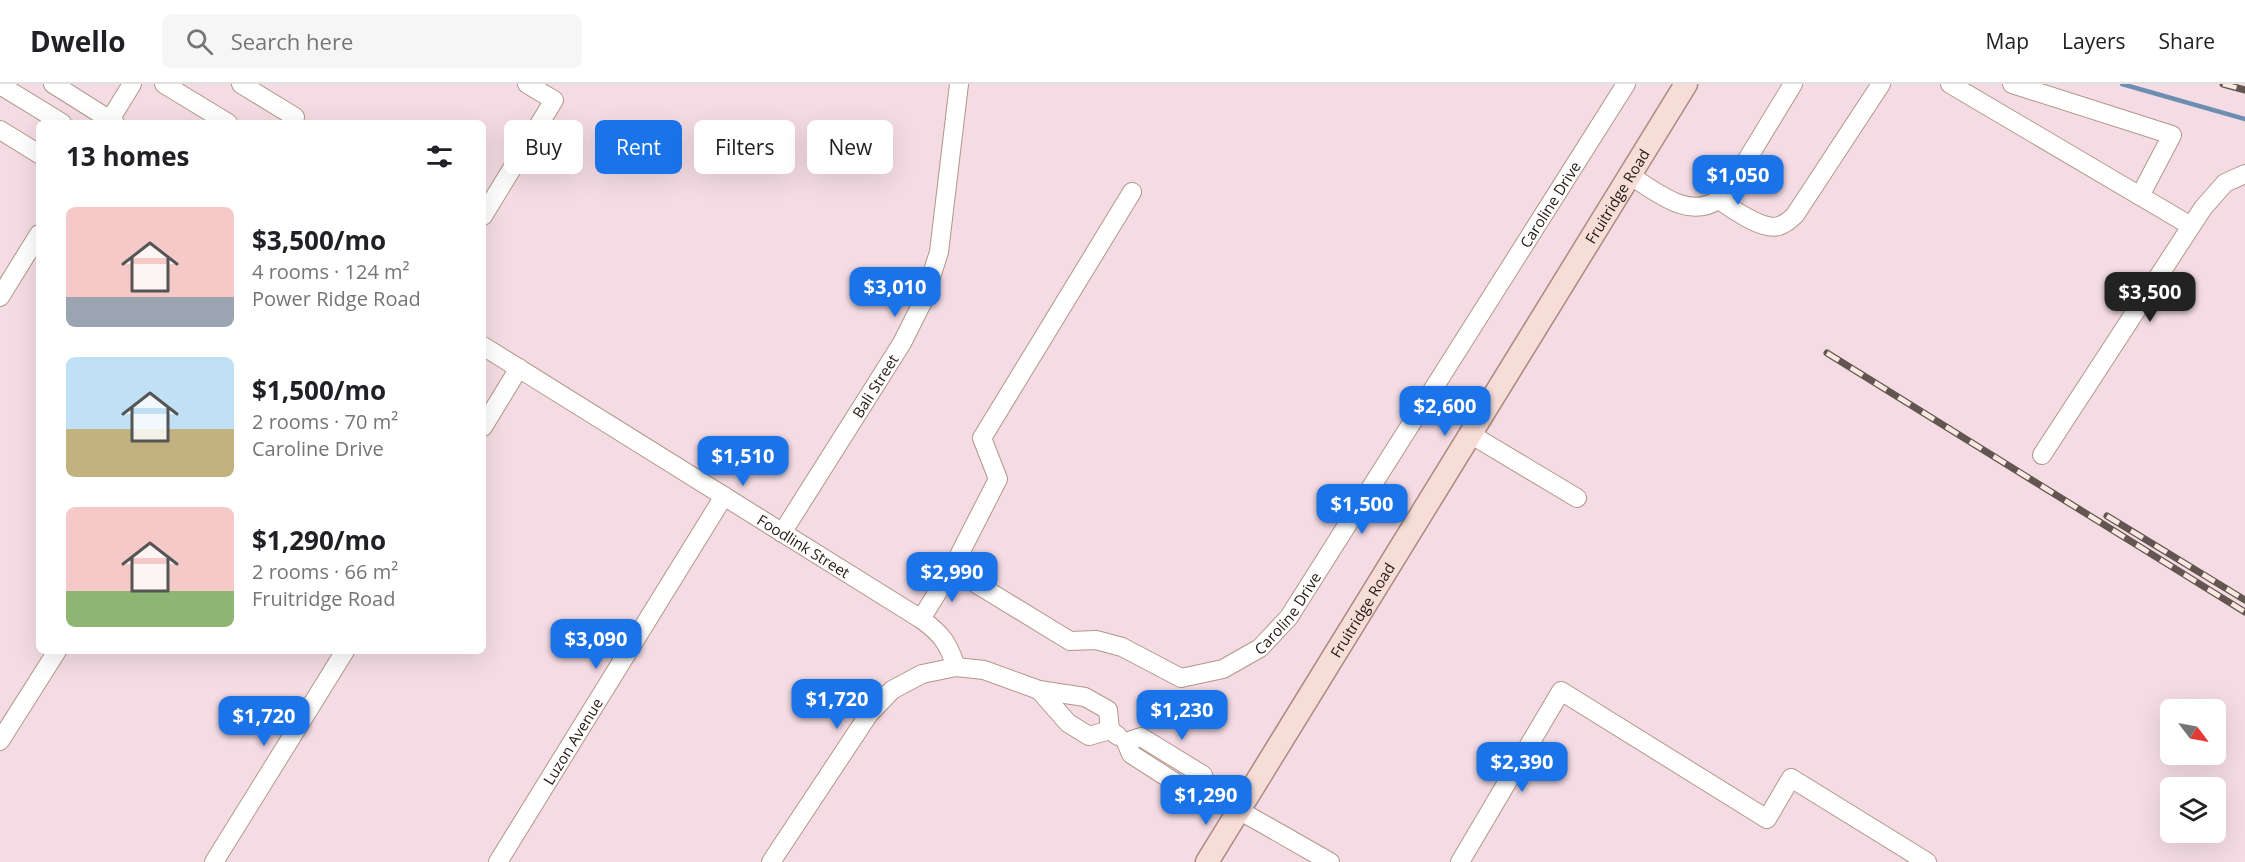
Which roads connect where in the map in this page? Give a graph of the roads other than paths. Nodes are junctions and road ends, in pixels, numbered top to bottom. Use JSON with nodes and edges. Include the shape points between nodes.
{"nodes":[{"id":1,"x":53,"y":84,"type":"edge"},
{"id":2,"x":132,"y":84,"type":"edge"},
{"id":3,"x":164,"y":84,"type":"edge"},
{"id":4,"x":241,"y":84,"type":"edge"},
{"id":5,"x":527,"y":84,"type":"edge"},
{"id":6,"x":959,"y":84,"type":"edge"},
{"id":7,"x":1626,"y":84,"type":"edge"},
{"id":8,"x":1686,"y":84,"type":"edge"},
{"id":9,"x":1793,"y":84,"type":"edge"},
{"id":10,"x":1881,"y":84,"type":"edge"},
{"id":11,"x":1950,"y":84,"type":"edge"},
{"id":12,"x":2012,"y":84,"type":"edge"},
{"id":13,"x":0,"y":85,"type":"edge"},
{"id":14,"x":57,"y":120,"type":"edge"},
{"id":15,"x":108,"y":120,"type":"edge"},
{"id":16,"x":112,"y":120,"type":"edge"},
{"id":17,"x":223,"y":120,"type":"edge"},
{"id":18,"x":294,"y":120,"type":"edge"},
{"id":19,"x":0,"y":130,"type":"edge"},
{"id":20,"x":36,"y":152,"type":"edge"},
{"id":21,"x":2245,"y":174,"type":"edge"},
{"id":22,"x":1629,"y":175,"type":"junction"},
{"id":23,"x":1132,"y":192,"type":"dead end"},
{"id":24,"x":2140,"y":196,"type":"junction"},
{"id":25,"x":1719,"y":200,"type":"junction"},
{"id":26,"x":486,"y":211,"type":"edge"},
{"id":27,"x":2191,"y":226,"type":"junction"},
{"id":28,"x":36,"y":239,"type":"edge"},
{"id":29,"x":0,"y":297,"type":"edge"},
{"id":30,"x":486,"y":348,"type":"edge"},
{"id":31,"x":519,"y":368,"type":"junction"},
{"id":32,"x":486,"y":422,"type":"edge"},
{"id":33,"x":1470,"y":434,"type":"junction"},
{"id":34,"x":2043,"y":455,"type":"dead end"},
{"id":35,"x":724,"y":496,"type":"junction"},
{"id":36,"x":1577,"y":498,"type":"dead end"},
{"id":37,"x":782,"y":533,"type":"junction"},
{"id":38,"x":952,"y":569,"type":"junction"},
{"id":39,"x":921,"y":619,"type":"junction"},
{"id":40,"x":55,"y":654,"type":"edge"},
{"id":41,"x":343,"y":654,"type":"edge"},
{"id":42,"x":956,"y":667,"type":"junction"},
{"id":43,"x":1039,"y":690,"type":"junction"},
{"id":44,"x":1110,"y":730,"type":"junction"},
{"id":45,"x":0,"y":741,"type":"edge"},
{"id":46,"x":1238,"y":811,"type":"junction"},
{"id":47,"x":214,"y":862,"type":"edge"},
{"id":48,"x":498,"y":862,"type":"edge"},
{"id":49,"x":771,"y":862,"type":"edge"},
{"id":50,"x":1207,"y":862,"type":"edge"},
{"id":51,"x":1330,"y":862,"type":"edge"},
{"id":52,"x":1460,"y":862,"type":"edge"},
{"id":53,"x":1927,"y":862,"type":"edge"}],
"edges":[{"from":1,"to":15,"type":"street"},
{"from":2,"to":16,"type":"street"},
{"from":3,"to":17,"type":"street"},
{"from":4,"to":18,"type":"street","via":[[295,117]]},
{"from":5,"to":26,"type":"street","via":[[555,100]]},
{"from":6,"to":37,"type":"street","name":"Bali Street","via":[[939,252],[924,299],[902,343]]},
{"from":7,"to":38,"type":"street","name":"Caroline Drive","via":[[1289,617],[1260,648],[1223,669],[1181,678],[1122,647],[1096,639],[1070,641]]},
{"from":8,"to":22,"type":"main road","name":"Fruitridge Road"},
{"from":9,"to":25,"type":"street"},
{"from":10,"to":25,"type":"street","via":[[1795,216],[1779,226],[1766,226]]},
{"from":11,"to":24,"type":"street"},
{"from":12,"to":24,"type":"street","via":[[2172,135]]},
{"from":13,"to":14,"type":"street"},
{"from":19,"to":20,"type":"street"},
{"from":21,"to":27,"type":"street","via":[[2225,183]]},
{"from":22,"to":25,"type":"street","via":[[1672,202],[1694,208]]},
{"from":22,"to":33,"type":"main road","name":"Fruitridge Road"},
{"from":23,"to":38,"type":"street","via":[[982,438],[998,479]]},
{"from":24,"to":27,"type":"street"},
{"from":27,"to":34,"type":"street"},
{"from":28,"to":29,"type":"street"},
{"from":30,"to":31,"type":"street","name":"Foodlink Street"},
{"from":31,"to":32,"type":"street"},
{"from":31,"to":35,"type":"street","name":"Foodlink Street"},
{"from":33,"to":36,"type":"street"},
{"from":33,"to":46,"type":"main road","name":"Fruitridge Road"},
{"from":35,"to":37,"type":"street","name":"Foodlink Street"},
{"from":35,"to":48,"type":"street","name":"Luzon Avenue"},
{"from":37,"to":39,"type":"street","name":"Foodlink Street"},
{"from":38,"to":39,"type":"street"},
{"from":39,"to":42,"type":"street","name":"Foodlink Street","via":[[944,639]]},
{"from":40,"to":45,"type":"street"},
{"from":41,"to":47,"type":"street"},
{"from":42,"to":43,"type":"street","via":[[984,670]]},
{"from":42,"to":49,"type":"street","via":[[922,674],[902,684],[869,714]]},
{"from":43,"to":44,"type":"street","via":[[1068,723],[1089,736]]},
{"from":43,"to":44,"type":"street","via":[[1085,697],[1108,710]]},
{"from":44,"to":46,"type":"street","via":[[1126,742],[1131,754],[1193,794],[1207,792]]},
{"from":46,"to":50,"type":"main road","name":"Fruitridge Road"},
{"from":46,"to":51,"type":"street"},
{"from":52,"to":53,"type":"street","via":[[1562,691],[1767,819],[1791,778]]}]}
